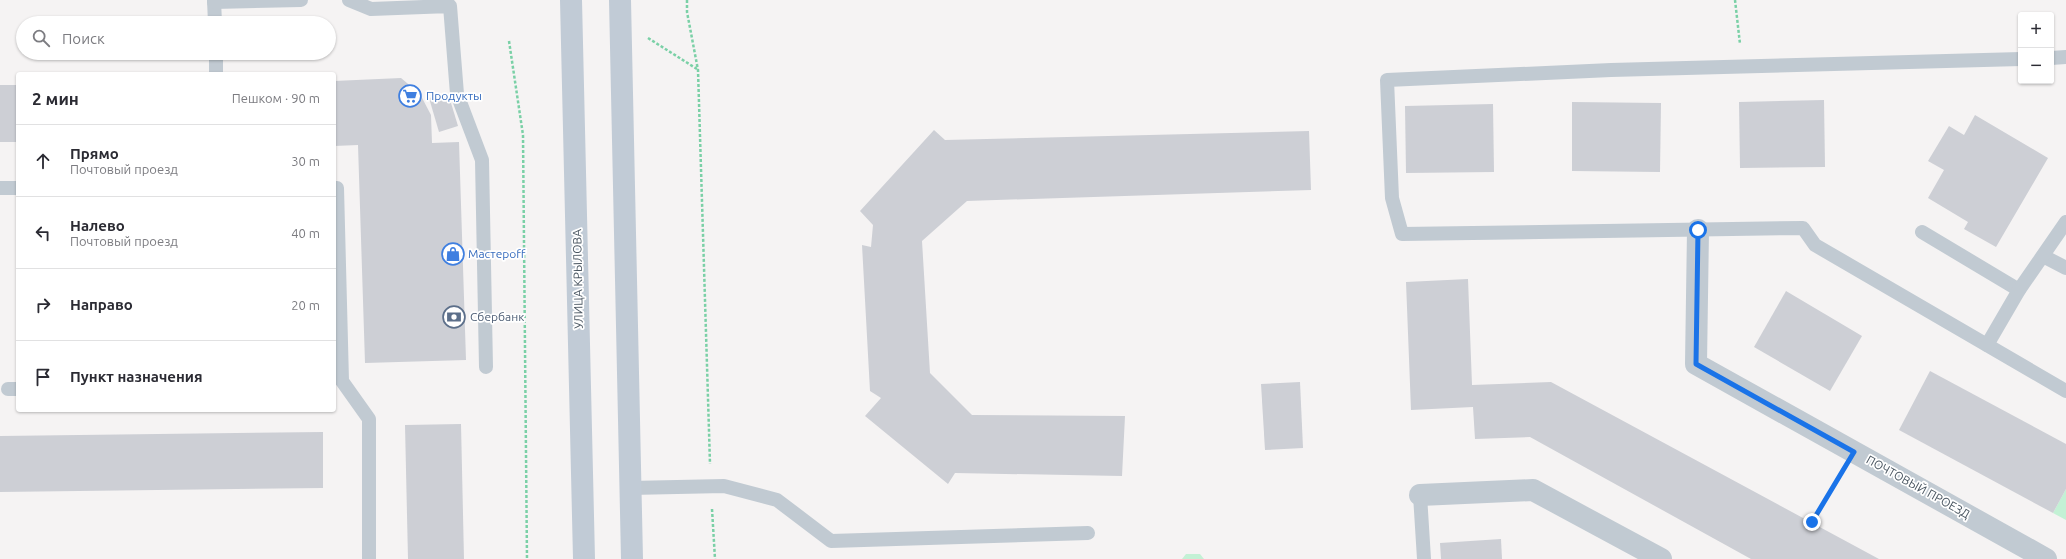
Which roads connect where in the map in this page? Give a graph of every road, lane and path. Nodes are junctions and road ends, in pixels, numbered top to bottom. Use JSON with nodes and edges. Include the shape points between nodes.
{"nodes":[{"id":1,"x":301,"y":0,"type":"edge"},
{"id":2,"x":349,"y":0,"type":"edge"},
{"id":3,"x":572,"y":0,"type":"edge"},
{"id":4,"x":620,"y":0,"type":"edge"},
{"id":5,"x":687,"y":0,"type":"edge"},
{"id":6,"x":1735,"y":0,"type":"edge"},
{"id":7,"x":214,"y":1,"type":"edge"},
{"id":8,"x":215,"y":16,"type":"edge"},
{"id":9,"x":647,"y":38,"type":"dead end"},
{"id":10,"x":509,"y":41,"type":"dead end"},
{"id":11,"x":2066,"y":57,"type":"edge"},
{"id":12,"x":2054,"y":58,"type":"edge"},
{"id":13,"x":2018,"y":59,"type":"edge"},
{"id":14,"x":216,"y":60,"type":"edge"},
{"id":15,"x":1742,"y":66,"type":"junction"},
{"id":16,"x":698,"y":70,"type":"junction"},
{"id":17,"x":216,"y":72,"type":"edge"},
{"id":18,"x":0,"y":188,"type":"edge"},
{"id":19,"x":16,"y":188,"type":"edge"},
{"id":20,"x":336,"y":188,"type":"edge"},
{"id":21,"x":2066,"y":222,"type":"edge"},
{"id":22,"x":1698,"y":230,"type":"junction"},
{"id":23,"x":1922,"y":232,"type":"dead end"},
{"id":24,"x":2043,"y":256,"type":"junction"},
{"id":25,"x":2066,"y":268,"type":"edge"},
{"id":26,"x":2019,"y":290,"type":"junction"},
{"id":27,"x":1987,"y":345,"type":"junction"},
{"id":28,"x":486,"y":366,"type":"dead end"},
{"id":29,"x":338,"y":381,"type":"edge"},
{"id":30,"x":2066,"y":391,"type":"edge"},
{"id":31,"x":1854,"y":452,"type":"junction"},
{"id":32,"x":711,"y":487,"type":"junction"},
{"id":33,"x":630,"y":488,"type":"junction"},
{"id":34,"x":1420,"y":495,"type":"joint"},
{"id":35,"x":1812,"y":522,"type":"dead end"},
{"id":36,"x":1088,"y":533,"type":"dead end"},
{"id":37,"x":369,"y":559,"type":"edge"},
{"id":38,"x":527,"y":559,"type":"edge"},
{"id":39,"x":584,"y":559,"type":"edge"},
{"id":40,"x":632,"y":559,"type":"edge"},
{"id":41,"x":715,"y":559,"type":"edge"},
{"id":42,"x":1424,"y":559,"type":"edge"},
{"id":43,"x":1661,"y":559,"type":"edge"},
{"id":44,"x":2046,"y":559,"type":"edge"}],
"edges":[{"from":1,"to":7,"type":"lane"},
{"from":2,"to":28,"type":"lane","via":[[371,9],[450,6],[457,94],[482,160]]},
{"from":3,"to":39,"type":"main road","name":"УЛИЦА КРЫЛОВА"},
{"from":4,"to":33,"type":"main road"},
{"from":5,"to":16,"type":"path"},
{"from":6,"to":15,"type":"path"},
{"from":7,"to":8,"type":"lane"},
{"from":9,"to":16,"type":"path"},
{"from":10,"to":38,"type":"path","via":[[523,135]]},
{"from":11,"to":12,"type":"lane"},
{"from":13,"to":15,"type":"lane"},
{"from":14,"to":17,"type":"lane"},
{"from":15,"to":22,"type":"lane","via":[[1387,80],[1392,198],[1402,234]]},
{"from":16,"to":32,"type":"path"},
{"from":18,"to":19,"type":"lane"},
{"from":20,"to":29,"type":"lane"},
{"from":21,"to":24,"type":"lane"},
{"from":22,"to":27,"type":"lane","via":[[1803,228],[1815,245]]},
{"from":22,"to":31,"type":"street","name":"ПОЧТОВЫЙ ПРОЕЗД","via":[[1696,364]]},
{"from":23,"to":26,"type":"lane"},
{"from":24,"to":25,"type":"lane"},
{"from":24,"to":26,"type":"lane"},
{"from":26,"to":27,"type":"lane"},
{"from":27,"to":30,"type":"lane"},
{"from":29,"to":37,"type":"lane","via":[[369,420]]},
{"from":31,"to":35,"type":"path"},
{"from":31,"to":44,"type":"street","name":"ПОЧТОВЫЙ ПРОЕЗД"},
{"from":32,"to":33,"type":"lane"},
{"from":32,"to":36,"type":"lane","via":[[724,486],[777,500],[830,541]]},
{"from":32,"to":41,"type":"path"},
{"from":33,"to":40,"type":"main road"},
{"from":34,"to":42,"type":"lane"},
{"from":34,"to":43,"type":"street","via":[[1533,490]]}]}
